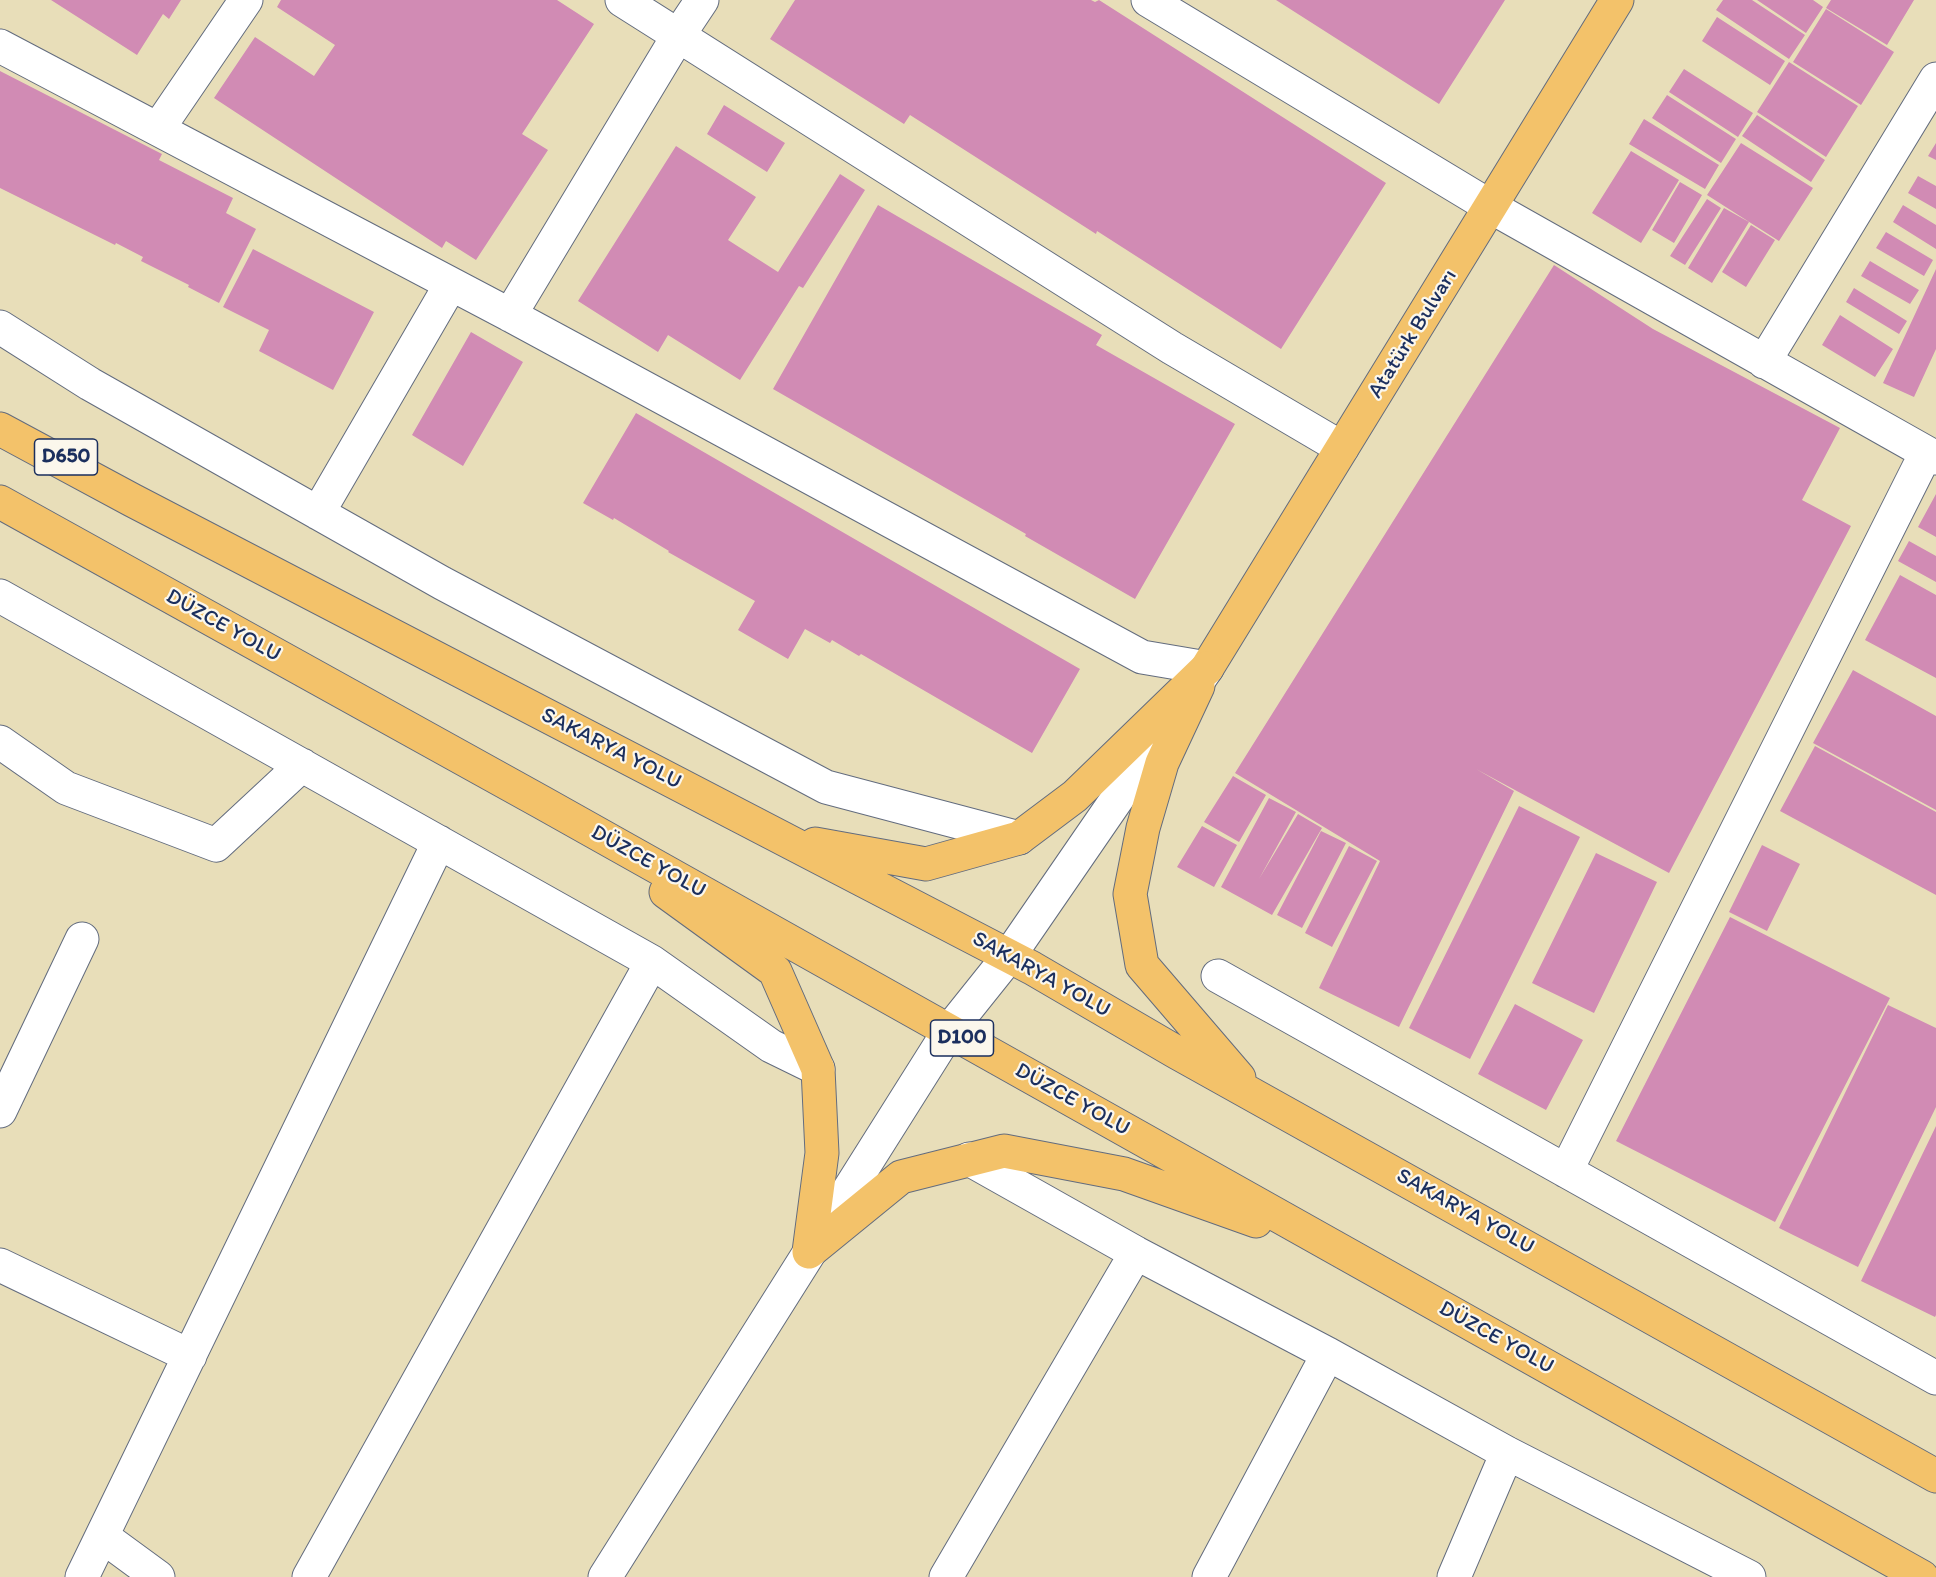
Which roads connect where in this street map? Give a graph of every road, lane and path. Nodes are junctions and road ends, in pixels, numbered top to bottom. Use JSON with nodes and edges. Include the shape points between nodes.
{"nodes":[{"id":1,"x":246,"y":0,"type":"edge"},
{"id":2,"x":622,"y":0,"type":"edge"},
{"id":3,"x":702,"y":0,"type":"edge"},
{"id":4,"x":1148,"y":0,"type":"edge"},
{"id":5,"x":1617,"y":0,"type":"edge"},
{"id":6,"x":678,"y":36,"type":"junction"},
{"id":7,"x":0,"y":46,"type":"edge"},
{"id":8,"x":1936,"y":80,"type":"edge"},
{"id":9,"x":158,"y":129,"type":"junction"},
{"id":10,"x":1491,"y":207,"type":"junction"},
{"id":11,"x":451,"y":284,"type":"junction"},
{"id":12,"x":510,"y":315,"type":"junction"},
{"id":13,"x":0,"y":327,"type":"edge"},
{"id":14,"x":1764,"y":362,"type":"junction"},
{"id":15,"x":0,"y":414,"type":"edge"},
{"id":16,"x":0,"y":429,"type":"edge"},
{"id":17,"x":1342,"y":448,"type":"junction"},
{"id":18,"x":1931,"y":455,"type":"edge"},
{"id":19,"x":132,"y":500,"type":"junction"},
{"id":20,"x":0,"y":502,"type":"edge"},
{"id":21,"x":318,"y":513,"type":"junction"},
{"id":22,"x":0,"y":596,"type":"edge"},
{"id":23,"x":1207,"y":668,"type":"junction"},
{"id":24,"x":0,"y":742,"type":"edge"},
{"id":25,"x":302,"y":765,"type":"junction"},
{"id":26,"x":543,"y":803,"type":"junction"},
{"id":27,"x":1019,"y":838,"type":"junction"},
{"id":28,"x":783,"y":839,"type":"junction"},
{"id":29,"x":439,"y":842,"type":"junction"},
{"id":30,"x":82,"y":939,"type":"dead end"},
{"id":31,"x":1008,"y":956,"type":"junction"},
{"id":32,"x":652,"y":962,"type":"junction"},
{"id":33,"x":1218,"y":976,"type":"dead end"},
{"id":34,"x":949,"y":1031,"type":"junction"},
{"id":35,"x":818,"y":1068,"type":"junction"},
{"id":36,"x":1252,"y":1093,"type":"junction"},
{"id":37,"x":0,"y":1111,"type":"edge"},
{"id":38,"x":969,"y":1159,"type":"junction"},
{"id":39,"x":1566,"y":1171,"type":"junction"},
{"id":40,"x":809,"y":1252,"type":"junction"},
{"id":41,"x":1136,"y":1253,"type":"junction"},
{"id":42,"x":1347,"y":1254,"type":"junction"},
{"id":43,"x":0,"y":1265,"type":"edge"},
{"id":44,"x":1328,"y":1354,"type":"junction"},
{"id":45,"x":190,"y":1356,"type":"junction"},
{"id":46,"x":1936,"y":1378,"type":"edge"},
{"id":47,"x":1507,"y":1453,"type":"junction"},
{"id":48,"x":1936,"y":1476,"type":"edge"},
{"id":49,"x":102,"y":1536,"type":"junction"},
{"id":50,"x":82,"y":1577,"type":"edge"},
{"id":51,"x":158,"y":1577,"type":"edge"},
{"id":52,"x":309,"y":1577,"type":"edge"},
{"id":53,"x":605,"y":1577,"type":"edge"},
{"id":54,"x":946,"y":1577,"type":"edge"},
{"id":55,"x":1209,"y":1577,"type":"edge"},
{"id":56,"x":1454,"y":1577,"type":"edge"},
{"id":57,"x":1749,"y":1577,"type":"edge"},
{"id":58,"x":1922,"y":1577,"type":"edge"}],
"edges":[{"from":1,"to":9,"type":"street"},
{"from":2,"to":6,"type":"street"},
{"from":3,"to":6,"type":"street"},
{"from":4,"to":10,"type":"street"},
{"from":5,"to":10,"type":"main road","name":"Atatürk Bulvarı"},
{"from":6,"to":12,"type":"street"},
{"from":6,"to":17,"type":"street","via":[[1172,348]]},
{"from":7,"to":9,"type":"street"},
{"from":8,"to":14,"type":"street"},
{"from":9,"to":11,"type":"street"},
{"from":10,"to":14,"type":"street"},
{"from":10,"to":17,"type":"main road","name":"Atatürk Bulvarı"},
{"from":11,"to":12,"type":"street"},
{"from":11,"to":21,"type":"street"},
{"from":12,"to":23,"type":"street","via":[[1142,657]]},
{"from":13,"to":21,"type":"street","via":[[90,384]]},
{"from":14,"to":18,"type":"street"},
{"from":15,"to":19,"type":"main road","number":"D650"},
{"from":16,"to":19,"type":"main road"},
{"from":17,"to":23,"type":"main road","name":"Atatürk Bulvarı"},
{"from":18,"to":39,"type":"street"},
{"from":19,"to":28,"type":"main road","name":"SAKARYA YOLU"},
{"from":20,"to":26,"type":"main road","name":"DÜZCE YOLU","number":"D100"},
{"from":21,"to":27,"type":"street","via":[[826,787]]},
{"from":22,"to":25,"type":"street"},
{"from":23,"to":27,"type":"main road","via":[[1075,796]]},
{"from":23,"to":31,"type":"street"},
{"from":23,"to":36,"type":"main road","via":[[1162,763],[1143,828],[1130,894],[1142,965]]},
{"from":24,"to":25,"type":"street","via":[[66,788],[216,845]]},
{"from":25,"to":29,"type":"street"},
{"from":26,"to":34,"type":"main road","name":"DÜZCE YOLU","number":"D100"},
{"from":26,"to":35,"type":"main road","via":[[775,971]]},
{"from":27,"to":28,"type":"main road","via":[[926,864]]},
{"from":28,"to":31,"type":"main road","name":"SAKARYA YOLU"},
{"from":29,"to":32,"type":"street"},
{"from":29,"to":45,"type":"street"},
{"from":30,"to":37,"type":"street"},
{"from":31,"to":34,"type":"street"},
{"from":31,"to":36,"type":"main road","name":"SAKARYA YOLU"},
{"from":32,"to":35,"type":"street","via":[[771,1046]]},
{"from":32,"to":52,"type":"street"},
{"from":33,"to":39,"type":"street"},
{"from":34,"to":40,"type":"street"},
{"from":34,"to":42,"type":"main road","name":"DÜZCE YOLU","number":"D100"},
{"from":35,"to":40,"type":"main road","via":[[822,1153]]},
{"from":36,"to":48,"type":"main road","name":"SAKARYA YOLU"},
{"from":38,"to":40,"type":"main road","via":[[902,1177]]},
{"from":38,"to":41,"type":"street"},
{"from":38,"to":42,"type":"main road","via":[[1004,1151],[1124,1173]]},
{"from":39,"to":46,"type":"street"},
{"from":40,"to":53,"type":"street"},
{"from":41,"to":44,"type":"street"},
{"from":41,"to":54,"type":"street"},
{"from":42,"to":58,"type":"main road","name":"DÜZCE YOLU","number":"D100"},
{"from":43,"to":45,"type":"street"},
{"from":44,"to":47,"type":"street"},
{"from":44,"to":55,"type":"street"},
{"from":45,"to":49,"type":"street"},
{"from":47,"to":56,"type":"street"},
{"from":47,"to":57,"type":"street"},
{"from":49,"to":50,"type":"street"},
{"from":49,"to":51,"type":"street"}]}
